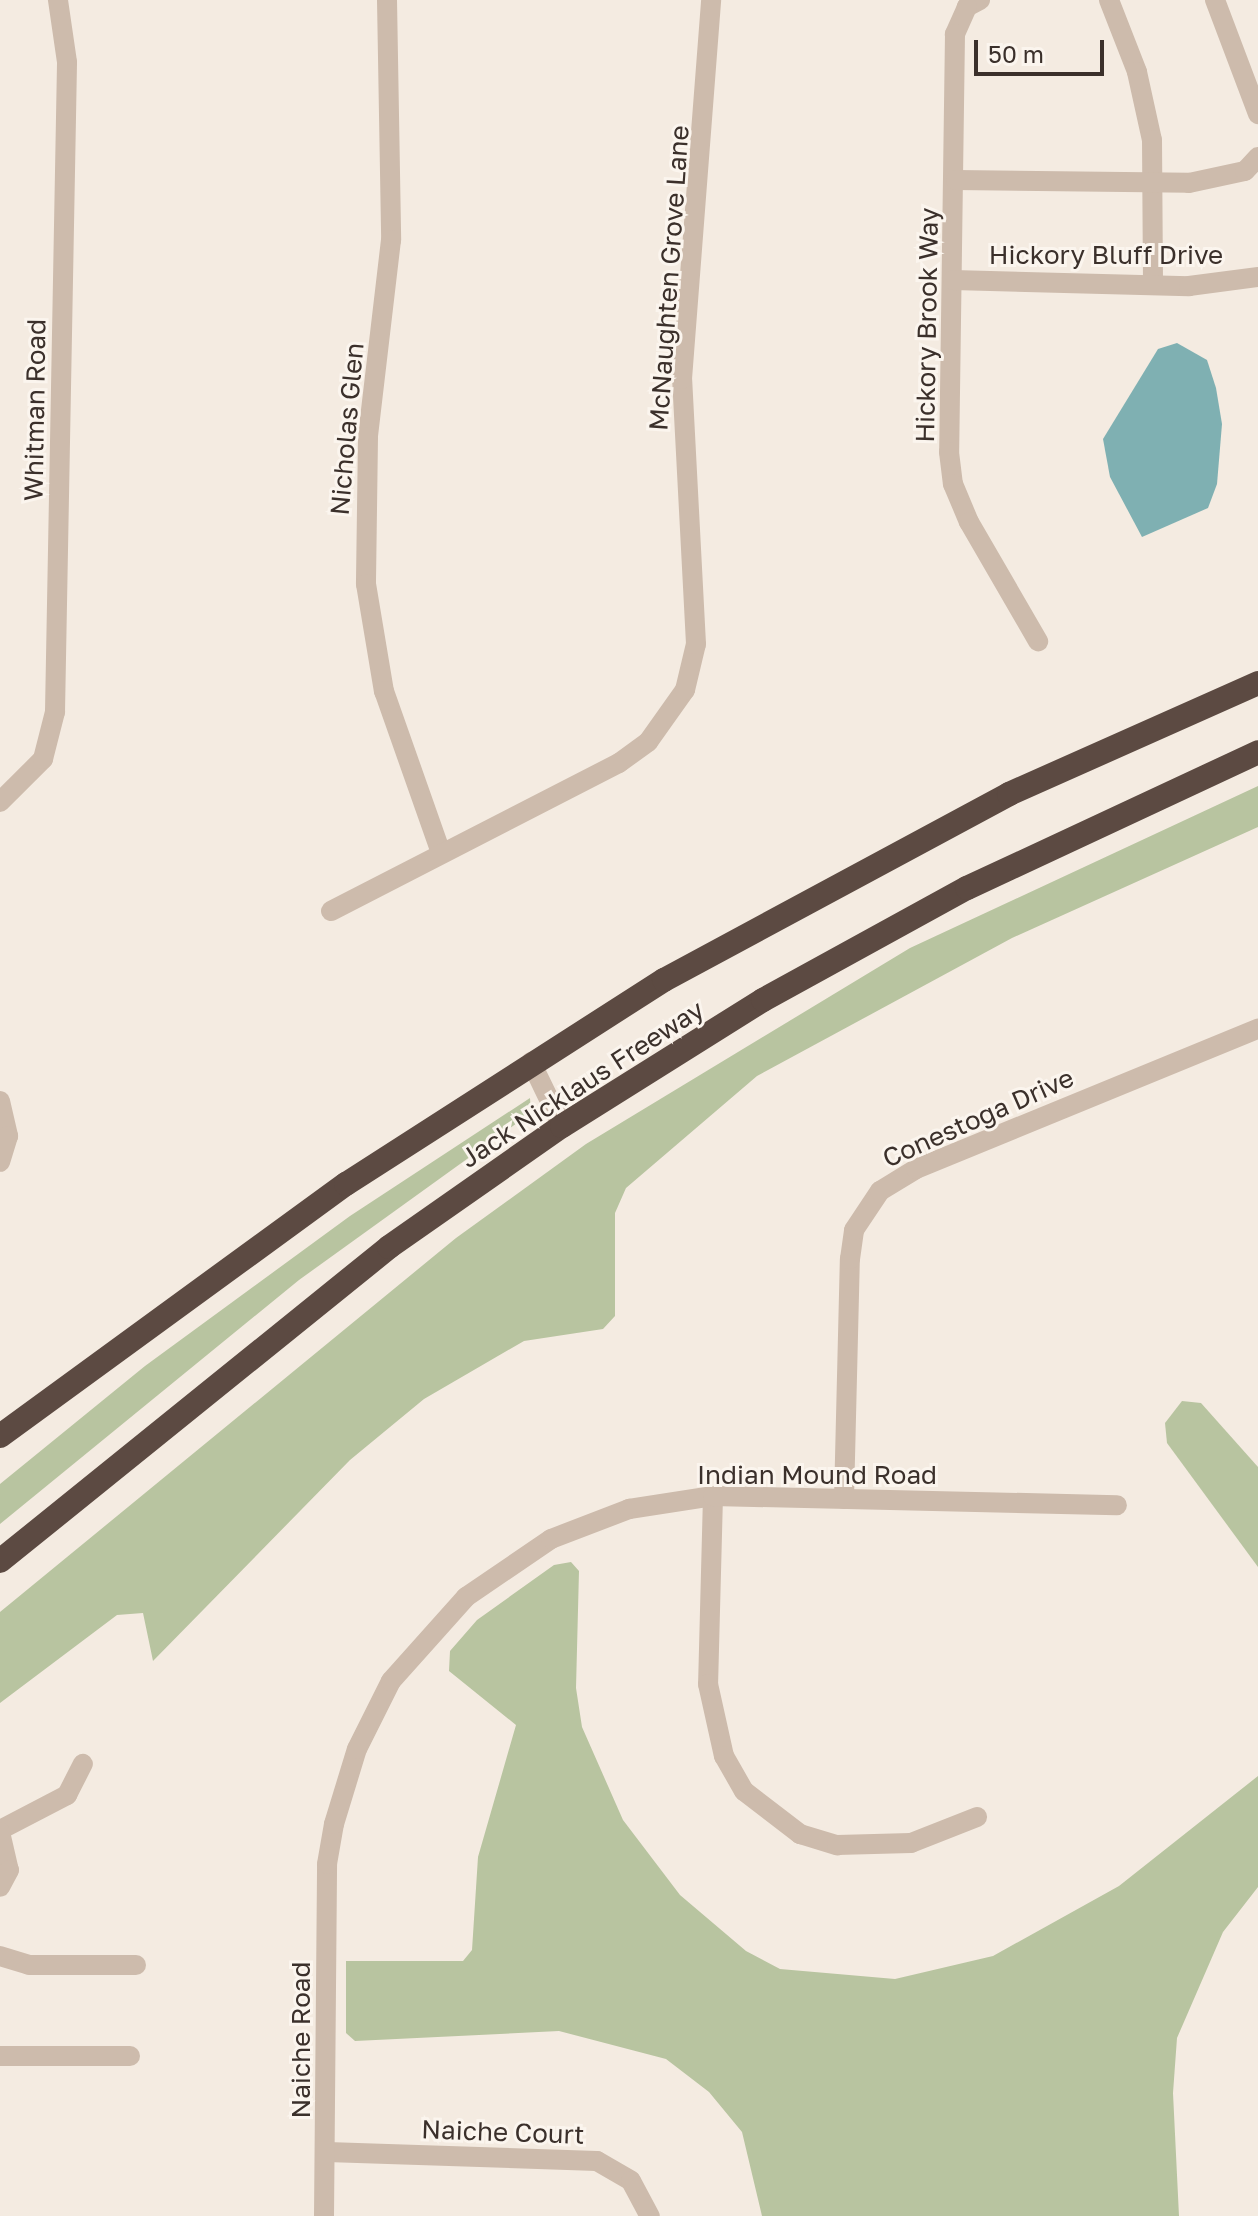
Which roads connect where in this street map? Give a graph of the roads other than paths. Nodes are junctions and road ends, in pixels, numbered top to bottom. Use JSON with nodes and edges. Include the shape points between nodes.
{"nodes":[{"id":1,"x":58,"y":0,"type":"edge"},
{"id":2,"x":387,"y":0,"type":"edge"},
{"id":3,"x":711,"y":0,"type":"edge"},
{"id":4,"x":980,"y":0,"type":"edge"},
{"id":5,"x":1109,"y":0,"type":"edge"},
{"id":6,"x":1215,"y":0,"type":"edge"},
{"id":7,"x":1258,"y":114,"type":"edge"},
{"id":8,"x":1258,"y":157,"type":"edge"},
{"id":9,"x":956,"y":180,"type":"junction"},
{"id":10,"x":1155,"y":180,"type":"junction"},
{"id":11,"x":1258,"y":277,"type":"edge"},
{"id":12,"x":953,"y":280,"type":"junction"},
{"id":13,"x":1153,"y":283,"type":"junction"},
{"id":14,"x":1038,"y":641,"type":"dead end"},
{"id":15,"x":1258,"y":683,"type":"edge"},
{"id":16,"x":1258,"y":752,"type":"edge"},
{"id":17,"x":0,"y":802,"type":"edge"},
{"id":18,"x":441,"y":853,"type":"junction"},
{"id":19,"x":331,"y":911,"type":"dead end"},
{"id":20,"x":1256,"y":1034,"type":"edge"},
{"id":21,"x":531,"y":1062,"type":"junction"},
{"id":22,"x":0,"y":1101,"type":"edge"},
{"id":23,"x":562,"y":1126,"type":"junction"},
{"id":24,"x":0,"y":1162,"type":"edge"},
{"id":25,"x":0,"y":1435,"type":"edge"},
{"id":26,"x":713,"y":1496,"type":"junction"},
{"id":27,"x":844,"y":1499,"type":"junction"},
{"id":28,"x":1117,"y":1505,"type":"dead end"},
{"id":29,"x":0,"y":1561,"type":"edge"},
{"id":30,"x":83,"y":1764,"type":"dead end"},
{"id":31,"x":977,"y":1817,"type":"dead end"},
{"id":32,"x":0,"y":1831,"type":"edge"},
{"id":33,"x":327,"y":1864,"type":"joint"},
{"id":34,"x":0,"y":1887,"type":"edge"},
{"id":35,"x":0,"y":1956,"type":"edge"},
{"id":36,"x":136,"y":1965,"type":"dead end"},
{"id":37,"x":0,"y":2056,"type":"edge"},
{"id":38,"x":130,"y":2056,"type":"dead end"},
{"id":39,"x":327,"y":2152,"type":"junction"},
{"id":40,"x":324,"y":2216,"type":"edge"},
{"id":41,"x":650,"y":2216,"type":"edge"}],
"edges":[{"from":1,"to":17,"type":"street","name":"Whitman Road","via":[[67,62],[55,712],[43,759]]},
{"from":2,"to":18,"type":"street","name":"Nicholas Glen","via":[[391,240],[368,437],[366,584],[384,691]]},
{"from":3,"to":18,"type":"street","name":"McNaughten Grove Lane","via":[[682,379],[693,668],[673,712],[634,752]]},
{"from":4,"to":9,"type":"street","name":"Hickory Brook Way","via":[[967,7],[955,34]]},
{"from":5,"to":10,"type":"street","via":[[1137,72]]},
{"from":6,"to":7,"type":"street"},
{"from":8,"to":10,"type":"street","via":[[1245,171],[1223,178]]},
{"from":9,"to":10,"type":"street"},
{"from":9,"to":12,"type":"street","name":"Hickory Brook Way"},
{"from":10,"to":13,"type":"street"},
{"from":11,"to":13,"type":"street","name":"Hickory Bluff Drive","via":[[1189,286]]},
{"from":12,"to":13,"type":"street","name":"Hickory Bluff Drive"},
{"from":12,"to":14,"type":"street","name":"Hickory Brook Way","via":[[953,484]]},
{"from":15,"to":21,"type":"highway","name":"Jack Nicklaus Freeway","via":[[1140,732],[884,857]]},
{"from":16,"to":23,"type":"highway","name":"Jack Nicklaus Freeway","via":[[954,895],[763,1000]]},
{"from":18,"to":19,"type":"street","name":"McNaughten Grove Lane"},
{"from":20,"to":27,"type":"street","name":"Conestoga Drive","via":[[916,1169],[880,1191],[854,1230],[850,1259]]},
{"from":21,"to":23,"type":"street"},
{"from":21,"to":25,"type":"highway","name":"Jack Nicklaus Freeway","via":[[346,1184]]},
{"from":22,"to":24,"type":"street","via":[[8,1136]]},
{"from":23,"to":29,"type":"highway","name":"Jack Nicklaus Freeway","via":[[389,1247]]},
{"from":26,"to":27,"type":"street","name":"Indian Mound Road"},
{"from":26,"to":31,"type":"street","via":[[708,1684],[724,1756],[744,1791],[800,1834],[837,1845],[911,1843]]},
{"from":26,"to":33,"type":"street","name":"Indian Mound Road","via":[[629,1509],[551,1539],[439,1622],[391,1681],[367,1726],[344,1786]]},
{"from":27,"to":28,"type":"street","name":"Indian Mound Road"},
{"from":30,"to":32,"type":"street","via":[[67,1795]]},
{"from":32,"to":34,"type":"street","via":[[9,1870]]},
{"from":33,"to":39,"type":"street","name":"Naiche Road"},
{"from":35,"to":36,"type":"street","via":[[29,1965]]},
{"from":37,"to":38,"type":"street"},
{"from":39,"to":40,"type":"street","name":"Naiche Road"},
{"from":39,"to":41,"type":"street","name":"Naiche Court","via":[[597,2161],[631,2181]]}]}
